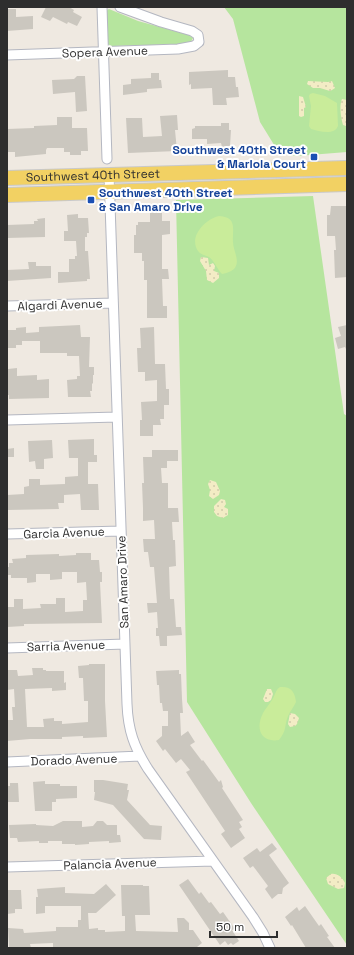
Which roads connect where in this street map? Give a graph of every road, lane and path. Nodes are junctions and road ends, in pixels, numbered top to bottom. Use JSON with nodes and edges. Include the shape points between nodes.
{"nodes":[{"id":1,"x":102,"y":7,"type":"edge"},
{"id":2,"x":120,"y":7,"type":"edge"},
{"id":3,"x":103,"y":52,"type":"junction"},
{"id":4,"x":7,"y":55,"type":"edge"},
{"id":5,"x":107,"y":158,"type":"dead end"},
{"id":6,"x":347,"y":168,"type":"edge"},
{"id":7,"x":108,"y":174,"type":"junction"},
{"id":8,"x":7,"y":178,"type":"edge"},
{"id":9,"x":347,"y":184,"type":"edge"},
{"id":10,"x":109,"y":192,"type":"junction"},
{"id":11,"x":7,"y":194,"type":"edge"},
{"id":12,"x":112,"y":303,"type":"junction"},
{"id":13,"x":7,"y":306,"type":"edge"},
{"id":14,"x":117,"y":417,"type":"junction"},
{"id":15,"x":7,"y":420,"type":"edge"},
{"id":16,"x":121,"y":531,"type":"junction"},
{"id":17,"x":7,"y":534,"type":"edge"},
{"id":18,"x":125,"y":644,"type":"junction"},
{"id":19,"x":7,"y":648,"type":"edge"},
{"id":20,"x":140,"y":756,"type":"junction"},
{"id":21,"x":7,"y":762,"type":"edge"},
{"id":22,"x":213,"y":861,"type":"junction"},
{"id":23,"x":7,"y":867,"type":"edge"},
{"id":24,"x":270,"y":948,"type":"edge"}],
"edges":[{"from":1,"to":3,"type":"street"},
{"from":2,"to":3,"type":"street","name":"Sopera Avenue","via":[[192,31],[200,40],[197,45],[185,49]]},
{"from":3,"to":4,"type":"street","name":"Sopera Avenue"},
{"from":3,"to":5,"type":"street"},
{"from":6,"to":7,"type":"main road","name":"Southwest 40th Street"},
{"from":7,"to":8,"type":"main road","name":"Southwest 40th Street"},
{"from":7,"to":10,"type":"street","name":"San Amaro Drive"},
{"from":9,"to":10,"type":"main road","name":"Southwest 40th Street"},
{"from":10,"to":11,"type":"main road","name":"Southwest 40th Street"},
{"from":10,"to":12,"type":"street","name":"San Amaro Drive"},
{"from":12,"to":13,"type":"street","name":"Algardi Avenue"},
{"from":12,"to":14,"type":"street","name":"San Amaro Drive"},
{"from":14,"to":15,"type":"street"},
{"from":14,"to":16,"type":"street","name":"San Amaro Drive"},
{"from":16,"to":17,"type":"street","name":"Garcia Avenue"},
{"from":16,"to":18,"type":"street","name":"San Amaro Drive"},
{"from":18,"to":19,"type":"street","name":"Sarria Avenue"},
{"from":18,"to":20,"type":"street","name":"San Amaro Drive","via":[[129,721],[132,740]]},
{"from":20,"to":21,"type":"street","name":"Dorado Avenue"},
{"from":20,"to":22,"type":"street","name":"San Amaro Drive"},
{"from":22,"to":23,"type":"street","name":"Palancia Avenue"},
{"from":22,"to":24,"type":"street","name":"San Amaro Drive","via":[[263,933]]}]}
